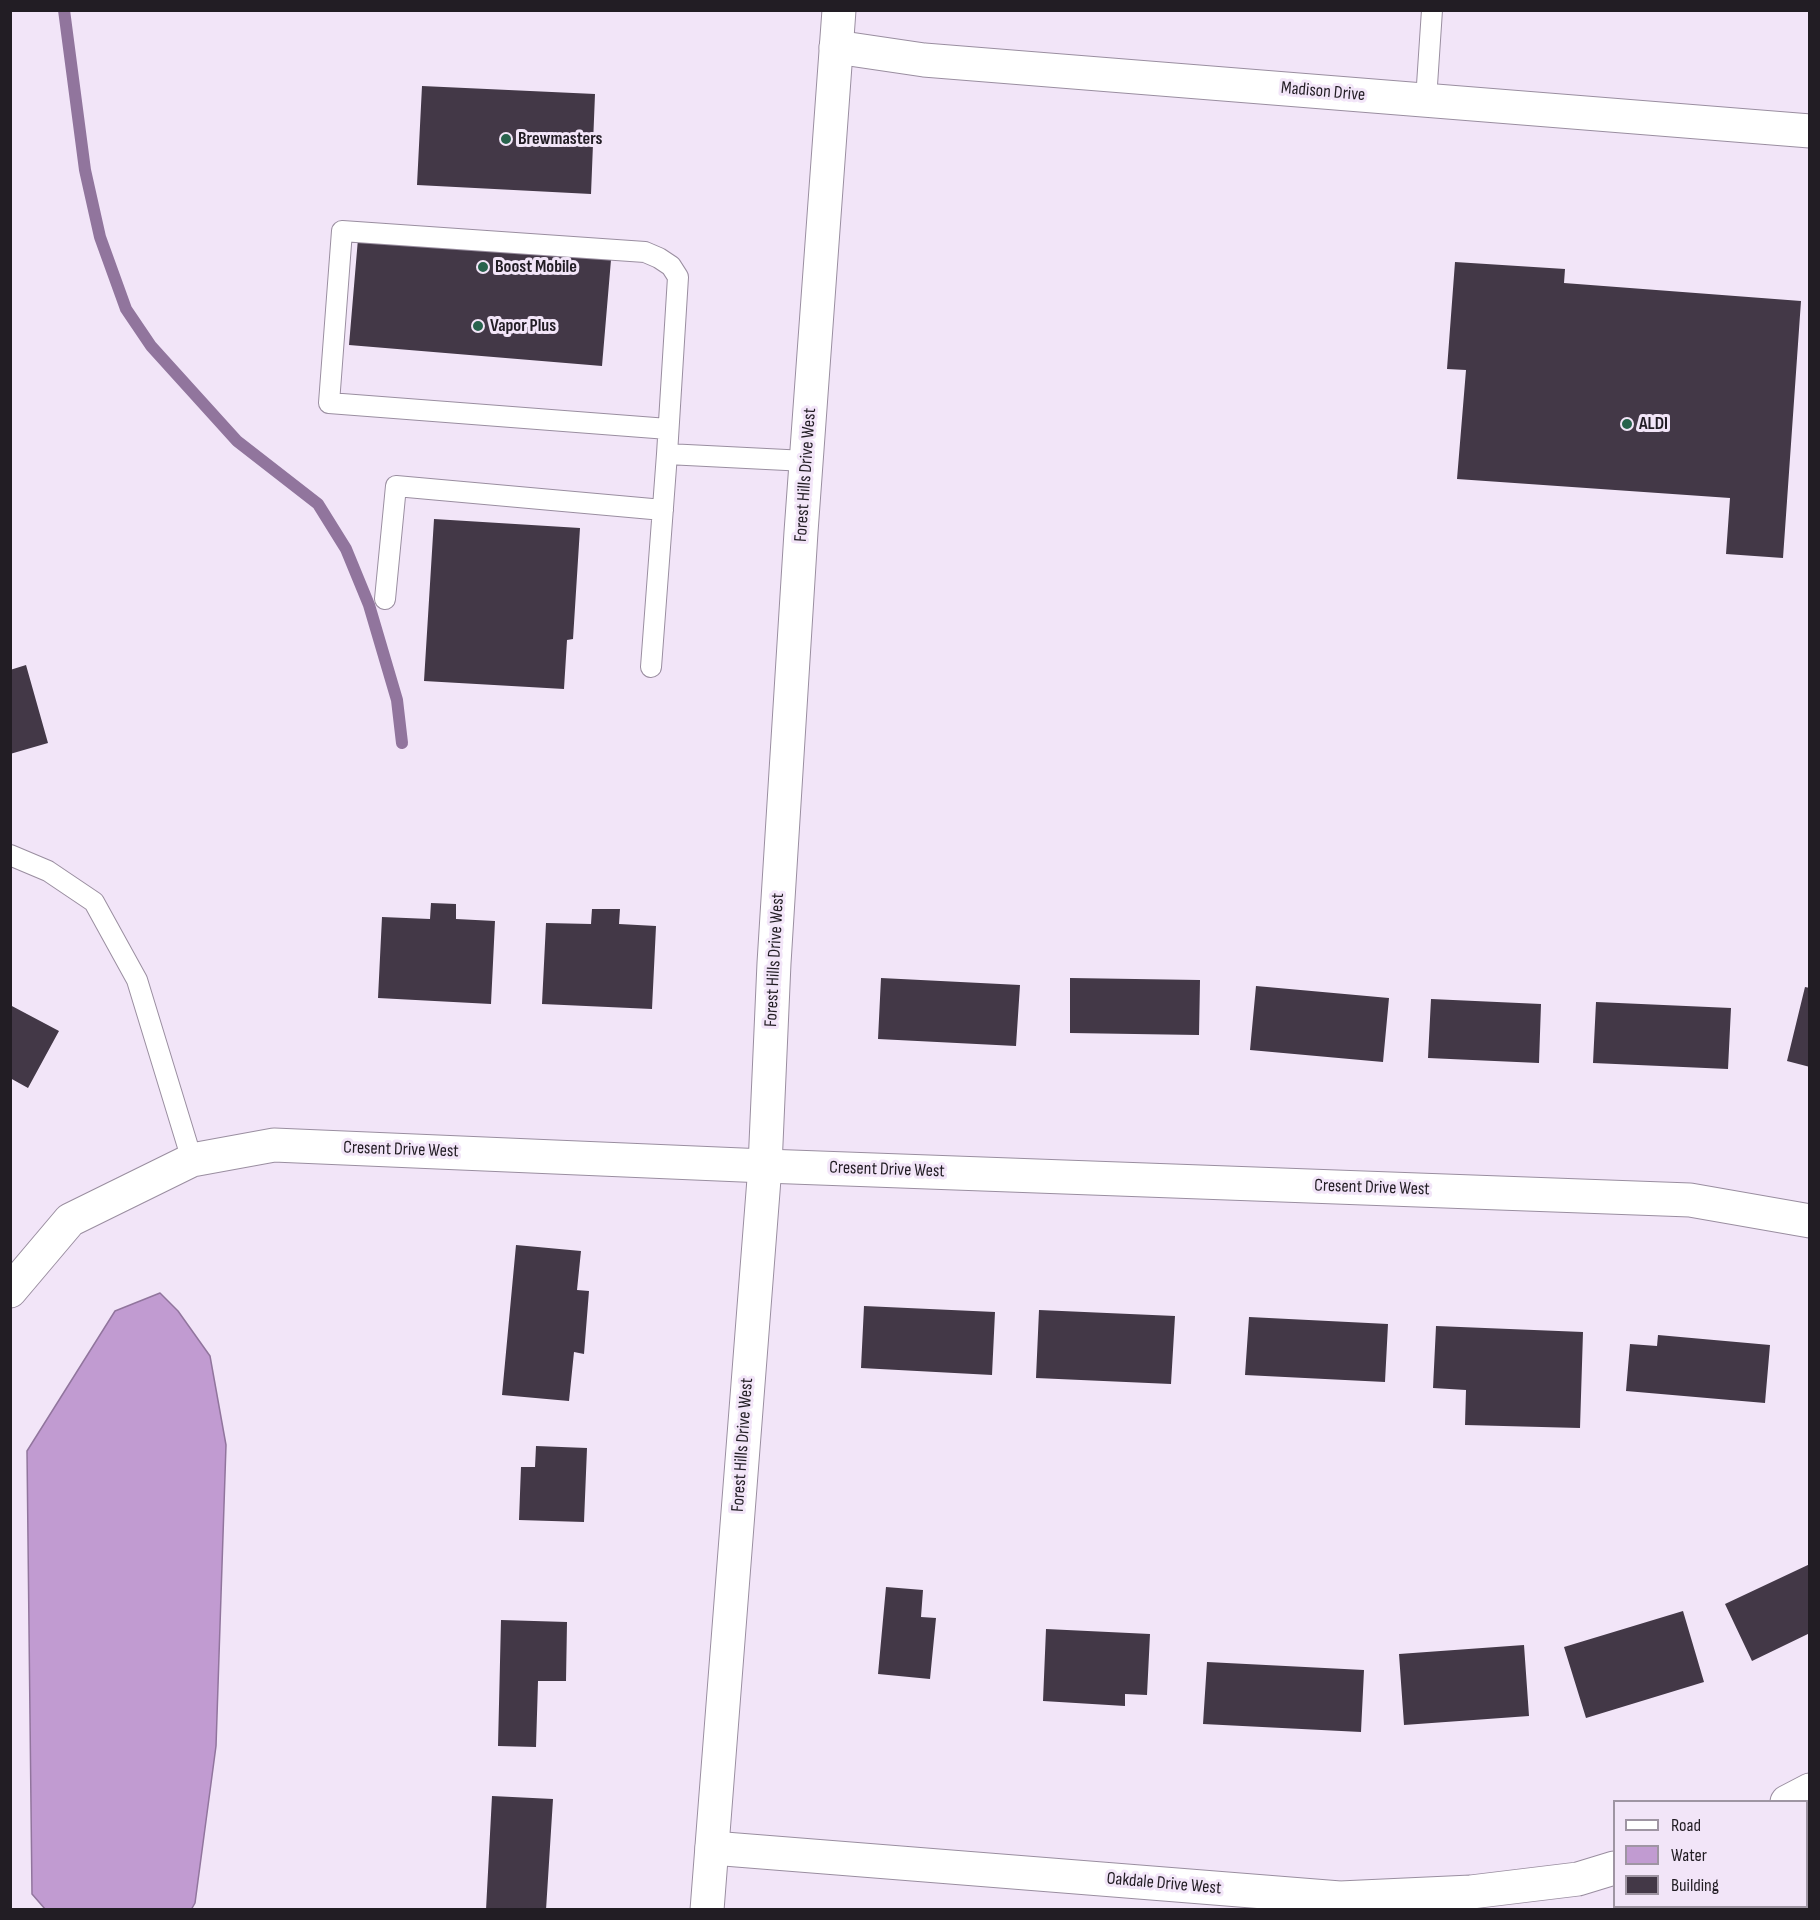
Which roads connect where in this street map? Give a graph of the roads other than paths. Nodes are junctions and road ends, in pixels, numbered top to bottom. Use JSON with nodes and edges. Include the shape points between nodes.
{"nodes":[{"id":1,"x":839,"y":10,"type":"edge"},
{"id":2,"x":1432,"y":10,"type":"edge"},
{"id":3,"x":836,"y":47,"type":"junction"},
{"id":4,"x":1426,"y":100,"type":"junction"},
{"id":5,"x":1809,"y":131,"type":"edge"},
{"id":6,"x":668,"y":429,"type":"junction"},
{"id":7,"x":667,"y":454,"type":"junction"},
{"id":8,"x":806,"y":461,"type":"junction"},
{"id":9,"x":663,"y":510,"type":"junction"},
{"id":10,"x":385,"y":599,"type":"dead end"},
{"id":11,"x":651,"y":667,"type":"dead end"},
{"id":12,"x":10,"y":855,"type":"edge"},
{"id":13,"x":192,"y":1160,"type":"junction"},
{"id":14,"x":765,"y":1166,"type":"junction"},
{"id":15,"x":1809,"y":1221,"type":"edge"},
{"id":16,"x":10,"y":1291,"type":"edge"},
{"id":17,"x":1809,"y":1790,"type":"edge"},
{"id":18,"x":1791,"y":1800,"type":"edge"},
{"id":19,"x":712,"y":1848,"type":"junction"},
{"id":20,"x":1613,"y":1868,"type":"edge"},
{"id":21,"x":707,"y":1910,"type":"edge"}],
"edges":[{"from":1,"to":3,"type":"street","name":"Forest Hills Drive West"},
{"from":2,"to":4,"type":"lane"},
{"from":3,"to":4,"type":"street","name":"Madison Drive","via":[[924,60]]},
{"from":3,"to":8,"type":"street","name":"Forest Hills Drive West"},
{"from":4,"to":5,"type":"street","name":"Madison Drive"},
{"from":6,"to":6,"type":"lane","via":[[678,277],[672,266],[659,258],[645,252],[342,231],[329,403]]},
{"from":6,"to":7,"type":"lane"},
{"from":7,"to":8,"type":"lane"},
{"from":7,"to":9,"type":"lane"},
{"from":8,"to":14,"type":"street","name":"Forest Hills Drive West"},
{"from":9,"to":10,"type":"lane","via":[[396,486]]},
{"from":9,"to":11,"type":"lane"},
{"from":12,"to":13,"type":"lane","via":[[48,871],[94,902],[137,980]]},
{"from":13,"to":14,"type":"street","name":"Cresent Drive West","via":[[274,1145]]},
{"from":13,"to":16,"type":"street","name":"Cresent Drive West","via":[[70,1220]]},
{"from":14,"to":15,"type":"street","name":"Cresent Drive West","via":[[1690,1200]]},
{"from":14,"to":19,"type":"street","name":"Forest Hills Drive West"},
{"from":17,"to":18,"type":"street"},
{"from":19,"to":20,"type":"street","name":"Oakdale Drive West","via":[[1340,1898],[1471,1892],[1578,1879]]},
{"from":19,"to":21,"type":"street","name":"Forest Hills Drive West"}]}
